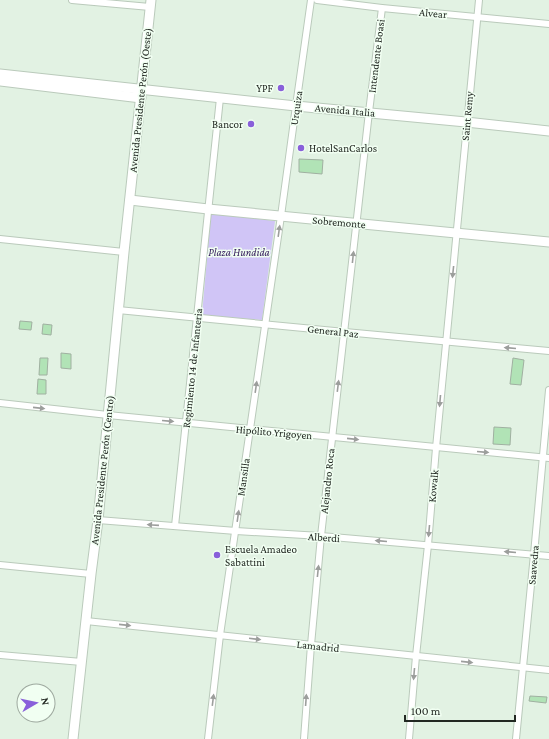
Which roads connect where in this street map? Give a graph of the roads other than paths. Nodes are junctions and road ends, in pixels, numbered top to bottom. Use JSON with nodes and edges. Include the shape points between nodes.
{"nodes":[{"id":1,"x":72,"y":0,"type":"edge"},
{"id":2,"x":311,"y":0,"type":"edge"},
{"id":3,"x":317,"y":0,"type":"edge"},
{"id":4,"x":479,"y":0,"type":"edge"},
{"id":5,"x":150,"y":3,"type":"edge"},
{"id":6,"x":382,"y":8,"type":"junction"},
{"id":7,"x":477,"y":17,"type":"junction"},
{"id":8,"x":549,"y":24,"type":"edge"},
{"id":9,"x":0,"y":74,"type":"edge"},
{"id":10,"x":0,"y":81,"type":"edge"},
{"id":11,"x":141,"y":93,"type":"junction"},
{"id":12,"x":220,"y":98,"type":"junction"},
{"id":13,"x":296,"y":106,"type":"junction"},
{"id":14,"x":369,"y":112,"type":"junction"},
{"id":15,"x":466,"y":122,"type":"junction"},
{"id":16,"x":549,"y":131,"type":"edge"},
{"id":17,"x":130,"y":200,"type":"junction"},
{"id":18,"x":208,"y":209,"type":"junction"},
{"id":19,"x":281,"y":216,"type":"junction"},
{"id":20,"x":357,"y":223,"type":"junction"},
{"id":21,"x":457,"y":233,"type":"junction"},
{"id":22,"x":0,"y":239,"type":"edge"},
{"id":23,"x":549,"y":242,"type":"edge"},
{"id":24,"x":124,"y":252,"type":"junction"},
{"id":25,"x":118,"y":310,"type":"junction"},
{"id":26,"x":198,"y":318,"type":"junction"},
{"id":27,"x":266,"y":324,"type":"junction"},
{"id":28,"x":345,"y":332,"type":"junction"},
{"id":29,"x":446,"y":342,"type":"junction"},
{"id":30,"x":549,"y":351,"type":"edge"},
{"id":31,"x":549,"y":390,"type":"edge"},
{"id":32,"x":0,"y":403,"type":"edge"},
{"id":33,"x":108,"y":415,"type":"junction"},
{"id":34,"x":186,"y":423,"type":"junction"},
{"id":35,"x":250,"y":429,"type":"junction"},
{"id":36,"x":332,"y":437,"type":"junction"},
{"id":37,"x":436,"y":448,"type":"junction"},
{"id":38,"x":546,"y":458,"type":"edge"},
{"id":39,"x":98,"y":520,"type":"junction"},
{"id":40,"x":175,"y":526,"type":"junction"},
{"id":41,"x":236,"y":531,"type":"junction"},
{"id":42,"x":321,"y":536,"type":"junction"},
{"id":43,"x":428,"y":545,"type":"junction"},
{"id":44,"x":534,"y":554,"type":"junction"},
{"id":45,"x":549,"y":556,"type":"edge"},
{"id":46,"x":0,"y":565,"type":"edge"},
{"id":47,"x":91,"y":574,"type":"junction"},
{"id":48,"x":86,"y":622,"type":"junction"},
{"id":49,"x":220,"y":635,"type":"junction"},
{"id":50,"x":311,"y":645,"type":"junction"},
{"id":51,"x":0,"y":654,"type":"edge"},
{"id":52,"x":416,"y":656,"type":"junction"},
{"id":53,"x":82,"y":662,"type":"junction"},
{"id":54,"x":523,"y":667,"type":"junction"},
{"id":55,"x":549,"y":670,"type":"edge"},
{"id":56,"x":73,"y":739,"type":"edge"},
{"id":57,"x":208,"y":739,"type":"edge"},
{"id":58,"x":304,"y":739,"type":"edge"},
{"id":59,"x":409,"y":739,"type":"edge"},
{"id":60,"x":516,"y":739,"type":"edge"}],
"edges":[{"from":1,"to":5,"type":"street"},
{"from":2,"to":13,"type":"street","name":"Urquiza"},
{"from":3,"to":6,"type":"street","name":"Alvear"},
{"from":4,"to":7,"type":"street","name":"Saint Remy"},
{"from":5,"to":11,"type":"main road","name":"Avenida Presidente Perón (Oeste)"},
{"from":6,"to":7,"type":"street","name":"Alvear"},
{"from":6,"to":14,"type":"street","name":"Intendente Boasi"},
{"from":7,"to":8,"type":"street","name":"Alvear"},
{"from":7,"to":15,"type":"street","name":"Saint Remy"},
{"from":9,"to":11,"type":"main road"},
{"from":10,"to":11,"type":"main road"},
{"from":11,"to":12,"type":"main road","name":"Avenida Italia"},
{"from":11,"to":17,"type":"main road","name":"Avenida Presidente Perón (Oeste)"},
{"from":12,"to":13,"type":"main road","name":"Avenida Italia"},
{"from":12,"to":18,"type":"street","name":"Regimiento 14 de Infanteria"},
{"from":13,"to":14,"type":"main road","name":"Avenida Italia"},
{"from":13,"to":19,"type":"street","name":"Urquiza"},
{"from":14,"to":15,"type":"main road","name":"Avenida Italia"},
{"from":14,"to":20,"type":"street","name":"Intendente Boasi"},
{"from":15,"to":16,"type":"main road","name":"Avenida Italia"},
{"from":15,"to":21,"type":"street","name":"Saint Remy"},
{"from":17,"to":18,"type":"main road","name":"Sobremonte"},
{"from":17,"to":24,"type":"main road","name":"Avenida Presidente Perón (Centro)"},
{"from":18,"to":19,"type":"main road","name":"Sobremonte"},
{"from":18,"to":26,"type":"street","name":"Regimiento 14 de Infanteria"},
{"from":19,"to":20,"type":"main road","name":"Sobremonte"},
{"from":27,"to":19,"type":"street","name":"Mansilla","one_way":true},
{"from":20,"to":21,"type":"main road","name":"Sobremonte"},
{"from":28,"to":20,"type":"street","name":"Alejandro Roca","one_way":true},
{"from":21,"to":23,"type":"main road","name":"Sobremonte"},
{"from":21,"to":29,"type":"street","name":"Kowalk","one_way":true},
{"from":22,"to":24,"type":"street"},
{"from":24,"to":25,"type":"main road","name":"Avenida Presidente Perón (Centro)"},
{"from":25,"to":26,"type":"street","name":"General Paz"},
{"from":25,"to":33,"type":"main road","name":"Avenida Presidente Perón (Centro)"},
{"from":26,"to":27,"type":"street","name":"General Paz"},
{"from":26,"to":34,"type":"street","name":"Regimiento 14 de Infanteria"},
{"from":27,"to":28,"type":"street","name":"General Paz"},
{"from":35,"to":27,"type":"street","name":"Mansilla","one_way":true},
{"from":28,"to":29,"type":"street","name":"General Paz"},
{"from":36,"to":28,"type":"street","name":"Alejandro Roca","one_way":true},
{"from":30,"to":29,"type":"street","name":"General Paz","one_way":true},
{"from":29,"to":37,"type":"street","name":"Kowalk","one_way":true},
{"from":31,"to":38,"type":"street","name":"Saavedra"},
{"from":32,"to":33,"type":"street","name":"Hipólito Yrigoyen","one_way":true},
{"from":33,"to":34,"type":"street","name":"Hipólito Yrigoyen","one_way":true},
{"from":33,"to":39,"type":"main road","name":"Avenida Presidente Perón (Centro)"},
{"from":34,"to":35,"type":"street","name":"Hipólito Yrigoyen"},
{"from":34,"to":40,"type":"street","name":"Regimiento 14 de Infanteria"},
{"from":35,"to":36,"type":"street","name":"Hipólito Yrigoyen"},
{"from":41,"to":35,"type":"street","name":"Mansilla","one_way":true},
{"from":36,"to":37,"type":"street","name":"Hipólito Yrigoyen","one_way":true},
{"from":36,"to":42,"type":"street","name":"Alejandro Roca"},
{"from":37,"to":38,"type":"street","name":"Hipólito Yrigoyen","one_way":true},
{"from":37,"to":43,"type":"street","name":"Kowalk","one_way":true},
{"from":38,"to":44,"type":"street","name":"Saavedra"},
{"from":40,"to":39,"type":"street","name":"Alberdi","one_way":true},
{"from":39,"to":47,"type":"main road","name":"Avenida Presidente Perón (Centro)"},
{"from":40,"to":41,"type":"street","name":"Alberdi"},
{"from":41,"to":42,"type":"street","name":"Alberdi"},
{"from":41,"to":49,"type":"street","name":"Mansilla"},
{"from":43,"to":42,"type":"street","name":"Alberdi","one_way":true},
{"from":50,"to":42,"type":"street","name":"Alejandro Roca","one_way":true},
{"from":44,"to":43,"type":"street","name":"Alberdi","one_way":true},
{"from":43,"to":52,"type":"street","name":"Kowalk"},
{"from":44,"to":45,"type":"street","name":"Alberdi"},
{"from":44,"to":54,"type":"street","name":"Saavedra"},
{"from":46,"to":47,"type":"street"},
{"from":47,"to":48,"type":"main road","name":"Avenida Presidente Perón (Centro)"},
{"from":48,"to":49,"type":"street","name":"Lamadrid","one_way":true},
{"from":48,"to":53,"type":"main road","name":"Avenida Presidente Perón (Centro)"},
{"from":49,"to":50,"type":"street","name":"Lamadrid","one_way":true},
{"from":57,"to":49,"type":"street","name":"Mansilla","one_way":true},
{"from":50,"to":52,"type":"street","name":"Lamadrid"},
{"from":58,"to":50,"type":"street","name":"Alejandro Roca","one_way":true},
{"from":51,"to":53,"type":"street"},
{"from":52,"to":54,"type":"street","name":"Lamadrid","one_way":true},
{"from":52,"to":59,"type":"street","name":"Kowalk","one_way":true},
{"from":53,"to":56,"type":"main road","name":"Avenida Presidente Perón (Centro)"},
{"from":54,"to":55,"type":"street","name":"Lamadrid"},
{"from":54,"to":60,"type":"street","name":"Saavedra"}]}
